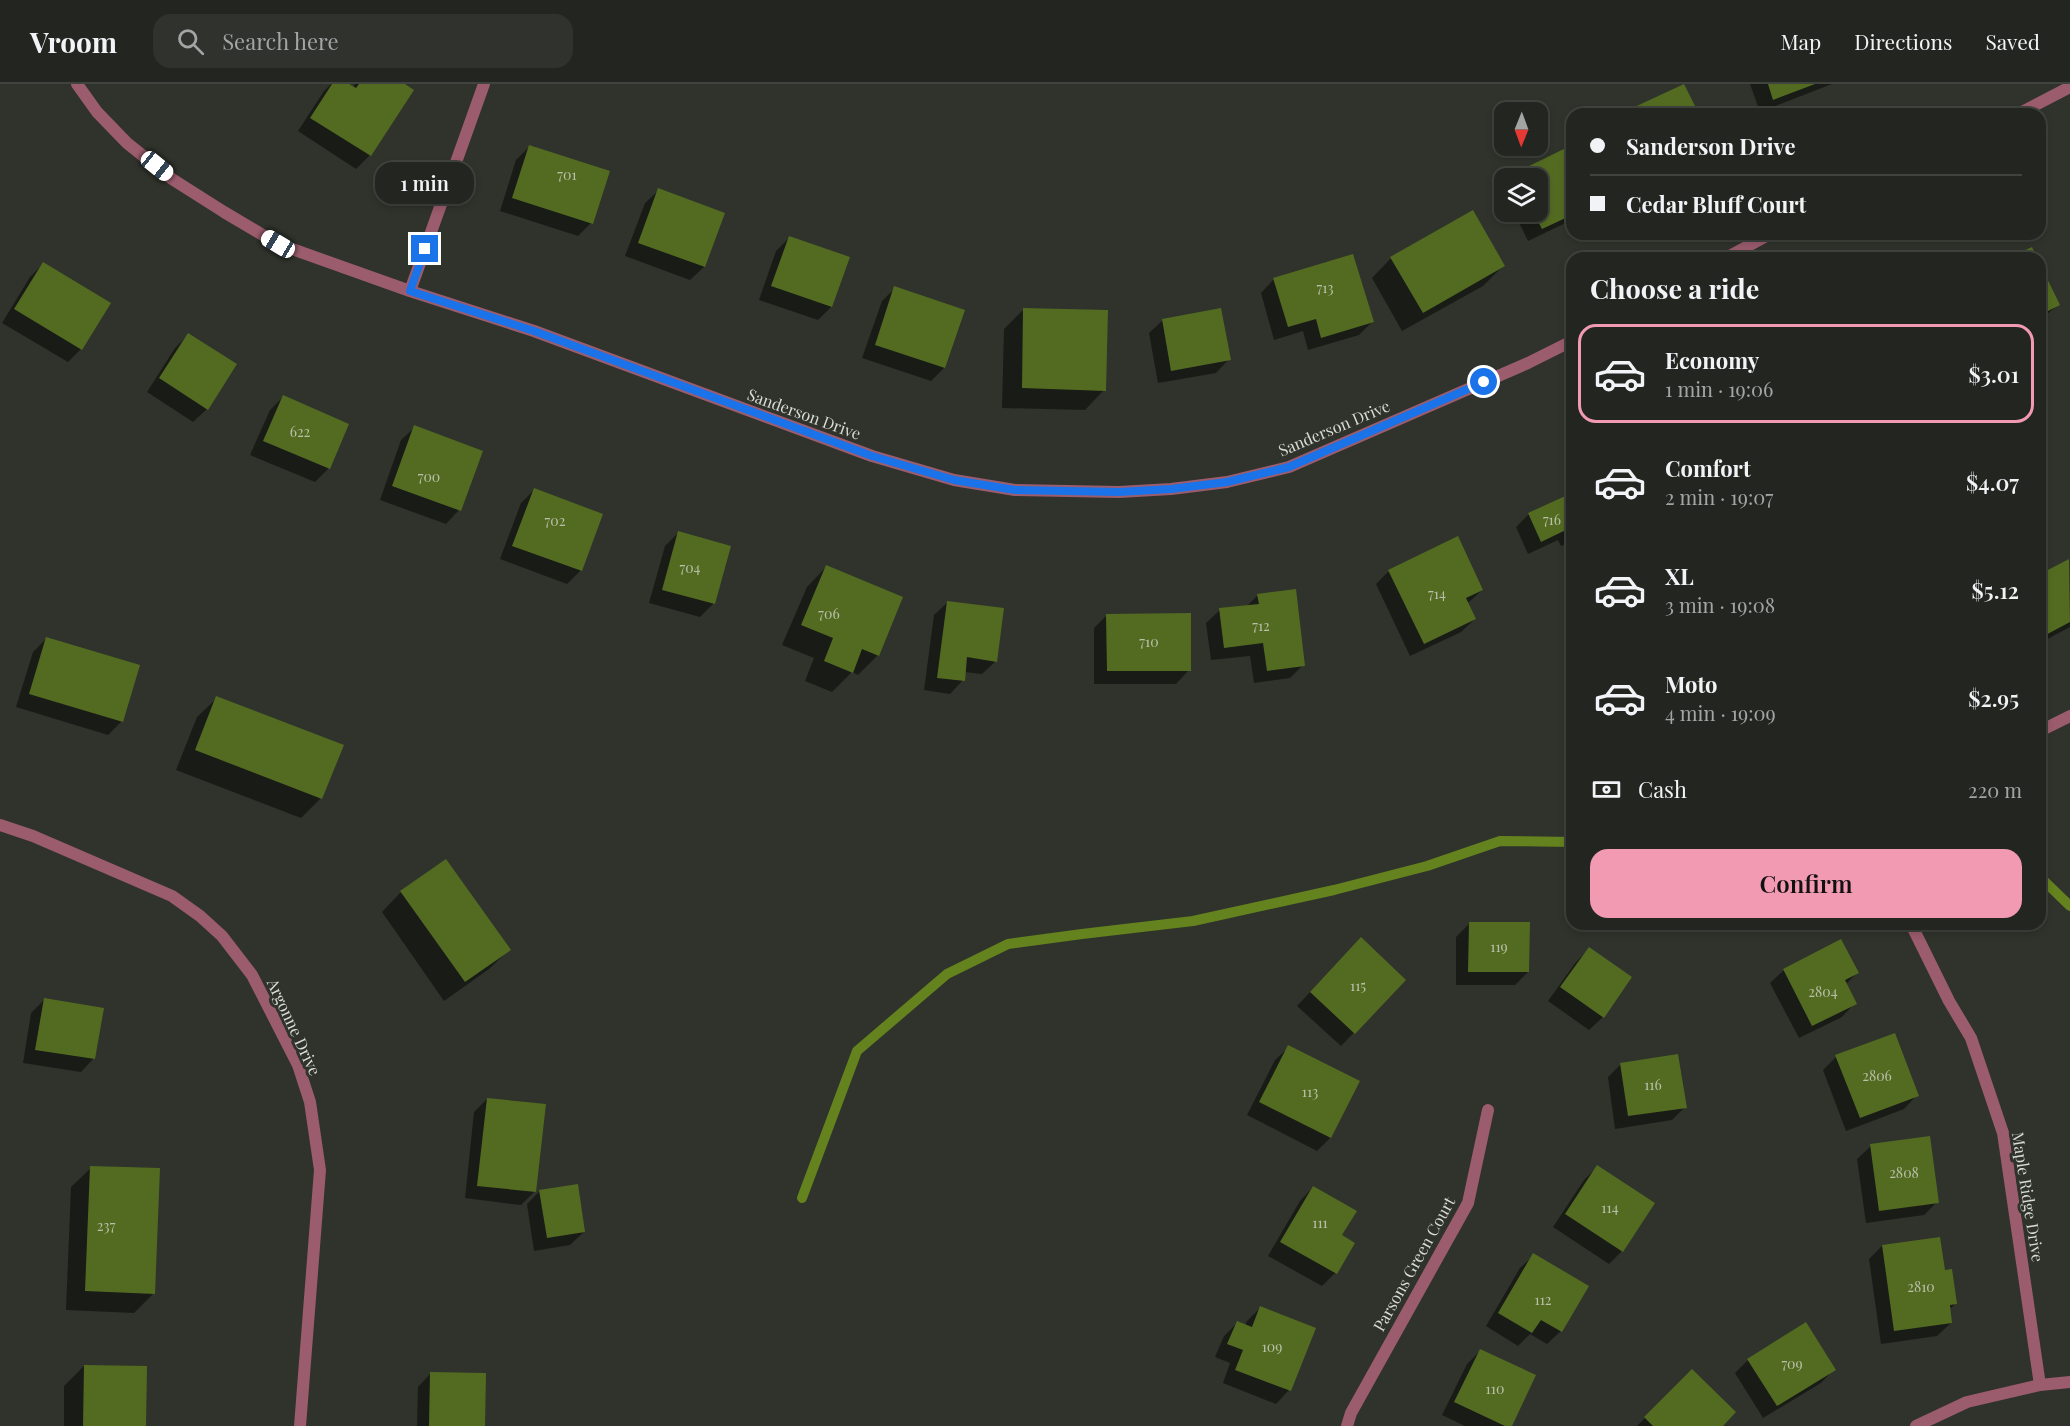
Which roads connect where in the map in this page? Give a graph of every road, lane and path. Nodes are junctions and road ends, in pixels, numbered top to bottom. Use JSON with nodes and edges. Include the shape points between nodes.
{"nodes":[{"id":1,"x":77,"y":84,"type":"edge"},
{"id":2,"x":484,"y":84,"type":"edge"},
{"id":3,"x":2070,"y":87,"type":"edge"},
{"id":4,"x":2030,"y":108,"type":"edge"},
{"id":5,"x":1759,"y":240,"type":"edge"},
{"id":6,"x":1737,"y":252,"type":"edge"},
{"id":7,"x":410,"y":291,"type":"junction"},
{"id":8,"x":1566,"y":344,"type":"edge"},
{"id":9,"x":2070,"y":716,"type":"edge"},
{"id":10,"x":2046,"y":728,"type":"edge"},
{"id":11,"x":0,"y":825,"type":"edge"},
{"id":12,"x":1914,"y":930,"type":"edge"},
{"id":13,"x":1488,"y":1110,"type":"dead end"},
{"id":14,"x":2070,"y":1382,"type":"edge"},
{"id":15,"x":2040,"y":1385,"type":"junction"},
{"id":16,"x":300,"y":1426,"type":"edge"},
{"id":17,"x":1347,"y":1426,"type":"edge"},
{"id":18,"x":1916,"y":1426,"type":"edge"}],
"edges":[{"from":1,"to":7,"type":"street","name":"Sanderson Drive","via":[[97,112],[127,142],[224,212],[278,244]]},
{"from":2,"to":7,"type":"street"},
{"from":3,"to":4,"type":"street"},
{"from":5,"to":6,"type":"street"},
{"from":7,"to":8,"type":"street","name":"Sanderson Drive","via":[[534,331],[872,456],[954,480],[1015,490],[1171,489],[1227,482],[1289,467]]},
{"from":9,"to":10,"type":"street"},
{"from":11,"to":16,"type":"street","name":"Argonne Drive","via":[[172,896],[201,916],[252,975],[298,1065],[310,1102],[320,1170]]},
{"from":12,"to":15,"type":"street","name":"Maple Ridge Drive","via":[[1971,1038],[2003,1132]]},
{"from":13,"to":17,"type":"street","name":"Parsons Green Court","via":[[1468,1203]]},
{"from":14,"to":15,"type":"street"},
{"from":15,"to":18,"type":"street","via":[[1967,1402]]}]}
